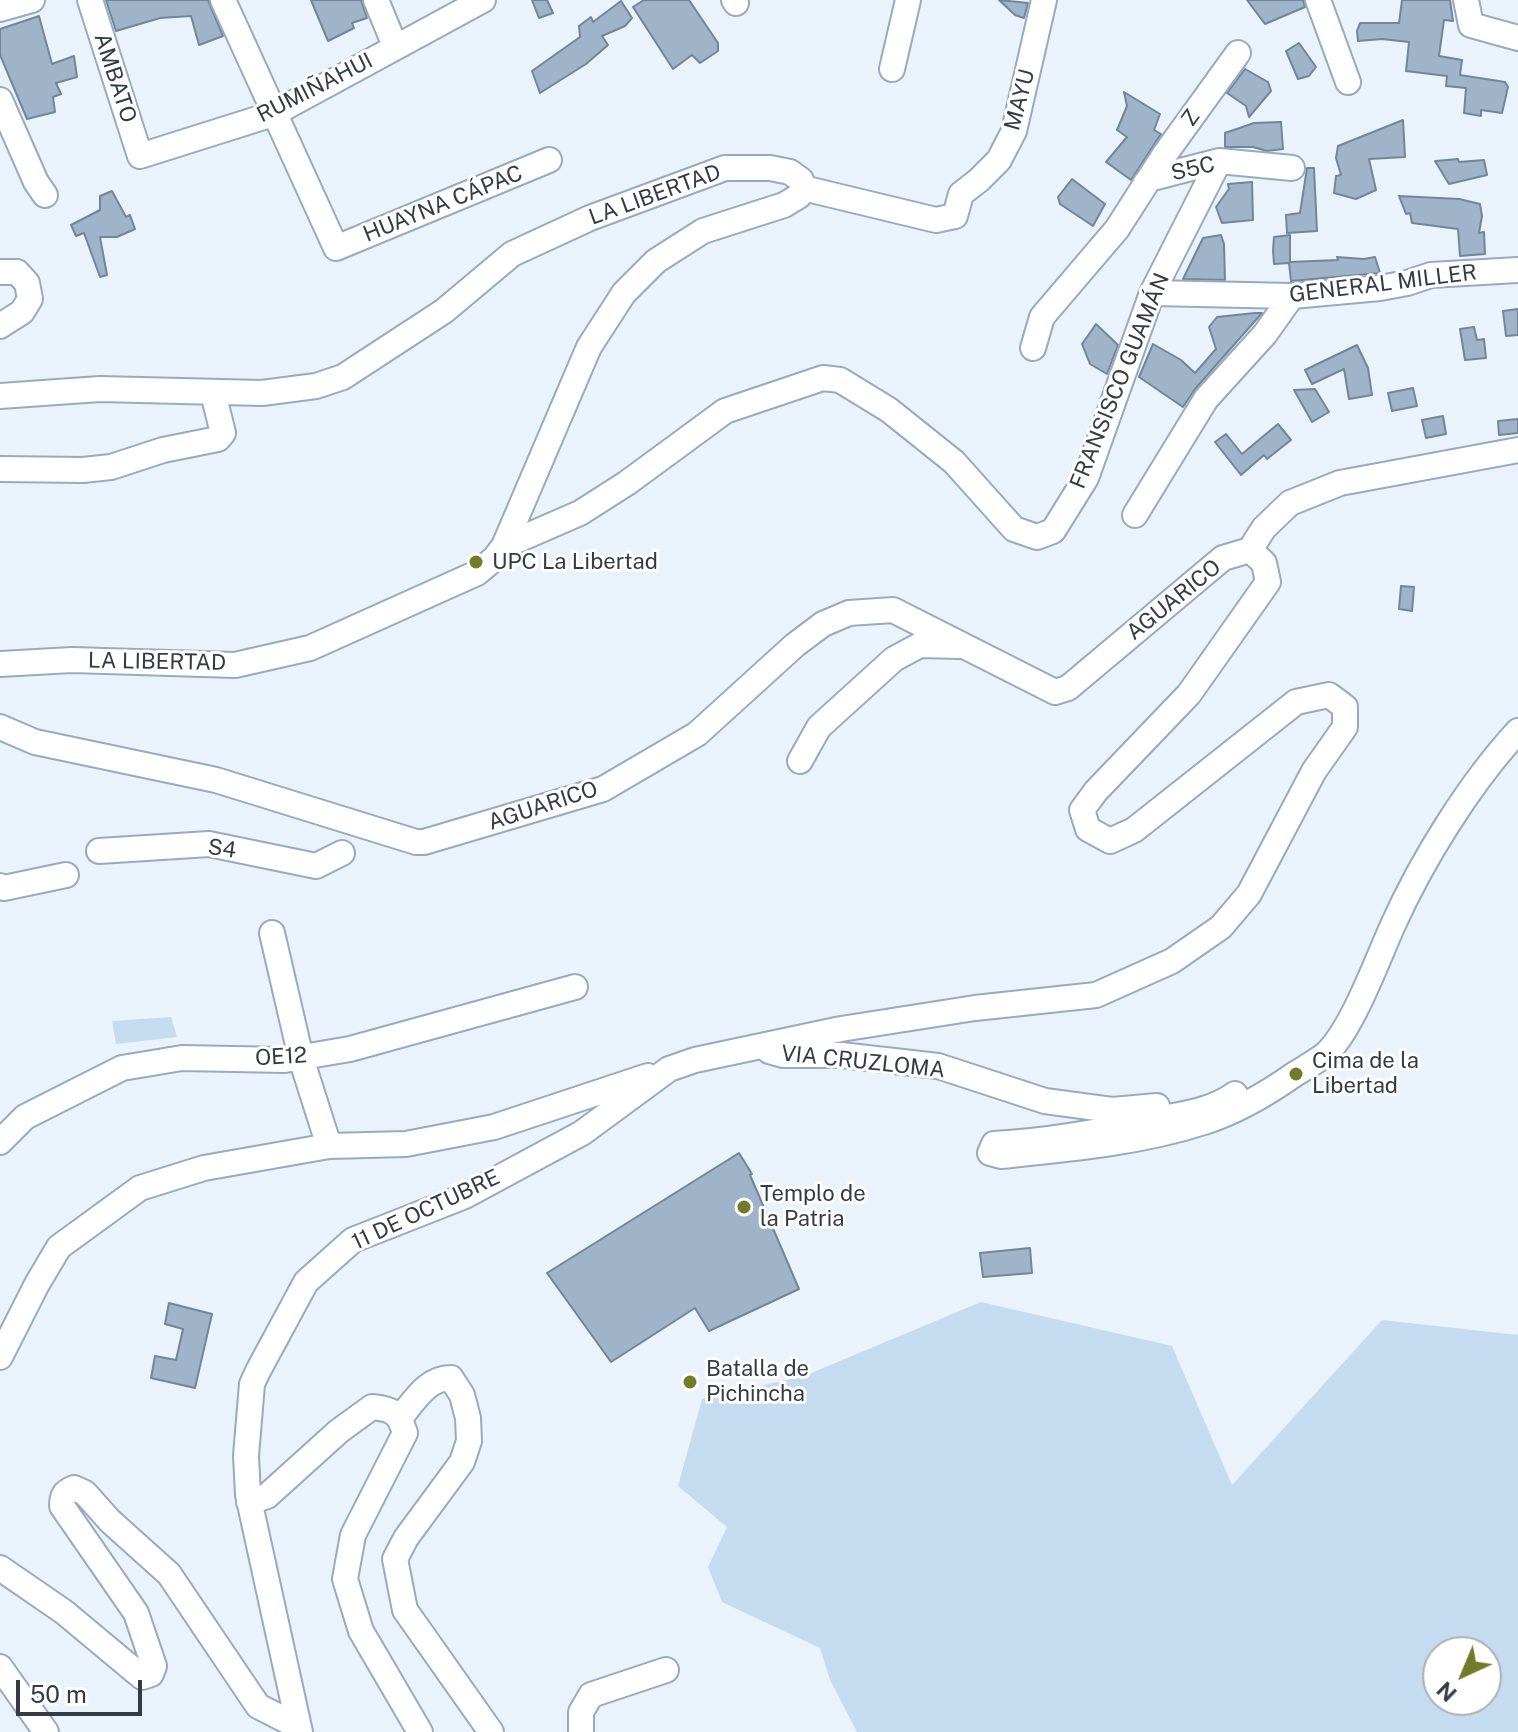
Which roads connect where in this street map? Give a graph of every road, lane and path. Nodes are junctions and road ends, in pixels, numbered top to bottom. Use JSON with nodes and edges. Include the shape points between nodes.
{"nodes":[{"id":1,"x":32,"y":0,"type":"edge"},
{"id":2,"x":90,"y":0,"type":"edge"},
{"id":3,"x":223,"y":0,"type":"edge"},
{"id":4,"x":376,"y":0,"type":"edge"},
{"id":5,"x":483,"y":0,"type":"edge"},
{"id":6,"x":908,"y":0,"type":"edge"},
{"id":7,"x":1044,"y":0,"type":"edge"},
{"id":8,"x":1318,"y":0,"type":"edge"},
{"id":9,"x":1466,"y":0,"type":"edge"},
{"id":10,"x":0,"y":9,"type":"edge"},
{"id":11,"x":1518,"y":38,"type":"edge"},
{"id":12,"x":395,"y":46,"type":"junction"},
{"id":13,"x":1238,"y":53,"type":"dead end"},
{"id":14,"x":892,"y":69,"type":"dead end"},
{"id":15,"x":1348,"y":82,"type":"dead end"},
{"id":16,"x":0,"y":100,"type":"edge"},
{"id":17,"x":273,"y":114,"type":"junction"},
{"id":18,"x":140,"y":156,"type":"joint"},
{"id":19,"x":549,"y":160,"type":"dead end"},
{"id":20,"x":1219,"y":161,"type":"junction"},
{"id":21,"x":1292,"y":168,"type":"dead end"},
{"id":22,"x":1145,"y":184,"type":"junction"},
{"id":23,"x":803,"y":188,"type":"junction"},
{"id":24,"x":45,"y":195,"type":"dead end"},
{"id":25,"x":1518,"y":270,"type":"edge"},
{"id":26,"x":0,"y":272,"type":"edge"},
{"id":27,"x":1152,"y":293,"type":"junction"},
{"id":28,"x":1292,"y":296,"type":"junction"},
{"id":29,"x":0,"y":326,"type":"edge"},
{"id":30,"x":1033,"y":348,"type":"dead end"},
{"id":31,"x":213,"y":393,"type":"junction"},
{"id":32,"x":0,"y":396,"type":"edge"},
{"id":33,"x":1518,"y":450,"type":"edge"},
{"id":34,"x":0,"y":469,"type":"edge"},
{"id":35,"x":1135,"y":515,"type":"dead end"},
{"id":36,"x":504,"y":546,"type":"junction"},
{"id":37,"x":1250,"y":550,"type":"junction"},
{"id":38,"x":964,"y":646,"type":"junction"},
{"id":39,"x":0,"y":664,"type":"edge"},
{"id":40,"x":0,"y":727,"type":"edge"},
{"id":41,"x":1518,"y":731,"type":"edge"},
{"id":42,"x":800,"y":761,"type":"dead end"},
{"id":43,"x":99,"y":851,"type":"dead end"},
{"id":44,"x":342,"y":853,"type":"dead end"},
{"id":45,"x":66,"y":875,"type":"dead end"},
{"id":46,"x":0,"y":886,"type":"edge"},
{"id":47,"x":272,"y":933,"type":"dead end"},
{"id":48,"x":575,"y":987,"type":"dead end"},
{"id":49,"x":755,"y":1047,"type":"junction"},
{"id":50,"x":301,"y":1058,"type":"junction"},
{"id":51,"x":669,"y":1069,"type":"junction"},
{"id":52,"x":1296,"y":1074,"type":"junction"},
{"id":53,"x":1235,"y":1094,"type":"junction"},
{"id":54,"x":0,"y":1142,"type":"edge"},
{"id":55,"x":329,"y":1146,"type":"junction"},
{"id":56,"x":0,"y":1357,"type":"edge"},
{"id":57,"x":400,"y":1418,"type":"junction"},
{"id":58,"x":249,"y":1502,"type":"junction"},
{"id":59,"x":0,"y":1568,"type":"edge"},
{"id":60,"x":0,"y":1667,"type":"edge"},
{"id":61,"x":666,"y":1670,"type":"dead end"},
{"id":62,"x":298,"y":1729,"type":"edge"},
{"id":63,"x":46,"y":1732,"type":"edge"},
{"id":64,"x":420,"y":1732,"type":"edge"},
{"id":65,"x":491,"y":1732,"type":"edge"},
{"id":66,"x":581,"y":1732,"type":"edge"}],
"edges":[{"from":1,"to":10,"type":"street"},
{"from":2,"to":18,"type":"street","name":"AMBATO"},
{"from":3,"to":17,"type":"street"},
{"from":4,"to":12,"type":"street"},
{"from":5,"to":12,"type":"street","name":"RUMIÑAHUI"},
{"from":6,"to":14,"type":"street"},
{"from":7,"to":23,"type":"street","name":"MAYU","via":[[1014,131],[999,160],[961,194],[955,216],[936,220]]},
{"from":8,"to":15,"type":"street"},
{"from":9,"to":11,"type":"street","via":[[1471,25]]},
{"from":12,"to":17,"type":"street","name":"RUMIÑAHUI"},
{"from":13,"to":22,"type":"street","name":"Z"},
{"from":16,"to":24,"type":"street"},
{"from":17,"to":18,"type":"street","name":"RUMIÑAHUI"},
{"from":17,"to":19,"type":"street","name":"HUAYNA CÁPAC","via":[[336,248]]},
{"from":20,"to":21,"type":"street","name":"S5C"},
{"from":20,"to":22,"type":"street","name":"S5C"},
{"from":20,"to":27,"type":"street","name":"FRANSISCO GUAMÁN"},
{"from":22,"to":30,"type":"street","name":"Z","via":[[1117,229],[1042,317]]},
{"from":23,"to":31,"type":"street","name":"LA LIBERTAD","via":[[790,172],[725,168],[533,242],[444,311],[343,377],[262,393]]},
{"from":23,"to":36,"type":"street","name":"LA LIBERTAD","via":[[784,205],[703,231],[656,261],[624,293],[589,347]]},
{"from":25,"to":28,"type":"street","name":"GENERAL MILLER","via":[[1431,275],[1380,288]]},
{"from":26,"to":29,"type":"street","via":[[17,272],[27,283],[30,299],[22,312]]},
{"from":27,"to":28,"type":"street","name":"GENERAL MILLER"},
{"from":27,"to":36,"type":"street","name":"FRANSISCO GUAMÁN","via":[[1086,478],[1053,531],[1045,535],[1014,529],[933,444],[840,380],[823,378],[725,411],[580,513]]},
{"from":28,"to":35,"type":"street","via":[[1206,399]]},
{"from":31,"to":32,"type":"street","name":"LA LIBERTAD","via":[[100,389]]},
{"from":31,"to":34,"type":"street","via":[[223,433],[218,439],[111,467]]},
{"from":33,"to":37,"type":"street","via":[[1340,483],[1290,503]]},
{"from":36,"to":39,"type":"street","name":"LA LIBERTAD","via":[[477,573],[310,648],[235,665],[72,660]]},
{"from":37,"to":38,"type":"street","name":"AGUARICO","via":[[1223,558],[1068,688],[1043,688]]},
{"from":37,"to":49,"type":"street","via":[[1264,563],[1268,582],[1189,694],[1082,810],[1088,829],[1110,841],[1134,830],[1296,702],[1329,695],[1345,707],[1345,727],[1314,771],[1249,894],[1221,927],[1172,961],[1096,995],[975,1008]]},
{"from":38,"to":40,"type":"street","name":"AGUARICO","via":[[893,610],[849,613],[795,645],[697,734],[603,789],[424,842],[216,780],[35,742]]},
{"from":38,"to":42,"type":"street","via":[[920,645],[894,659],[819,727]]},
{"from":41,"to":52,"type":"street","via":[[1481,776],[1433,852],[1342,1031],[1326,1053]]},
{"from":43,"to":44,"type":"street","name":"S4","via":[[209,844],[316,866]]},
{"from":45,"to":46,"type":"street"},
{"from":47,"to":50,"type":"street"},
{"from":48,"to":50,"type":"street","name":"OE12"},
{"from":49,"to":51,"type":"street","name":"11 DE OCTUBRE"},
{"from":49,"to":53,"type":"street","name":"VIA CRUZLOMA","via":[[783,1055],[841,1055],[938,1066],[1045,1101],[1112,1110]]},
{"from":50,"to":54,"type":"street","name":"OE12","via":[[182,1058],[122,1068],[25,1117]]},
{"from":50,"to":55,"type":"street"},
{"from":51,"to":55,"type":"street","via":[[494,1127],[406,1144]]},
{"from":51,"to":58,"type":"street","name":"11 DE OCTUBRE","via":[[582,1133],[465,1196],[353,1240],[319,1267],[252,1384],[246,1456]]},
{"from":52,"to":53,"type":"street","name":"VIA CRUZLOMA"},
{"from":52,"to":53,"type":"street","via":[[1206,1122],[1095,1146],[990,1153],[994,1144],[1069,1138],[1208,1108]]},
{"from":55,"to":56,"type":"street","via":[[204,1168],[140,1188],[59,1247]]},
{"from":57,"to":58,"type":"street","via":[[391,1409],[372,1407],[267,1496]]},
{"from":57,"to":64,"type":"street","via":[[405,1433],[353,1535],[345,1579],[361,1631]]},
{"from":57,"to":65,"type":"street","via":[[440,1378],[451,1378],[462,1395],[469,1441],[462,1462],[395,1559],[405,1610]]},
{"from":58,"to":62,"type":"street","name":"11 DE OCTUBRE"},
{"from":59,"to":62,"type":"street","via":[[64,1612],[142,1677],[151,1674],[154,1666],[136,1613],[62,1506],[65,1492],[74,1488],[85,1493],[169,1574],[258,1706]]},
{"from":60,"to":63,"type":"street"},
{"from":61,"to":66,"type":"street","via":[[591,1695],[581,1712]]}]}
